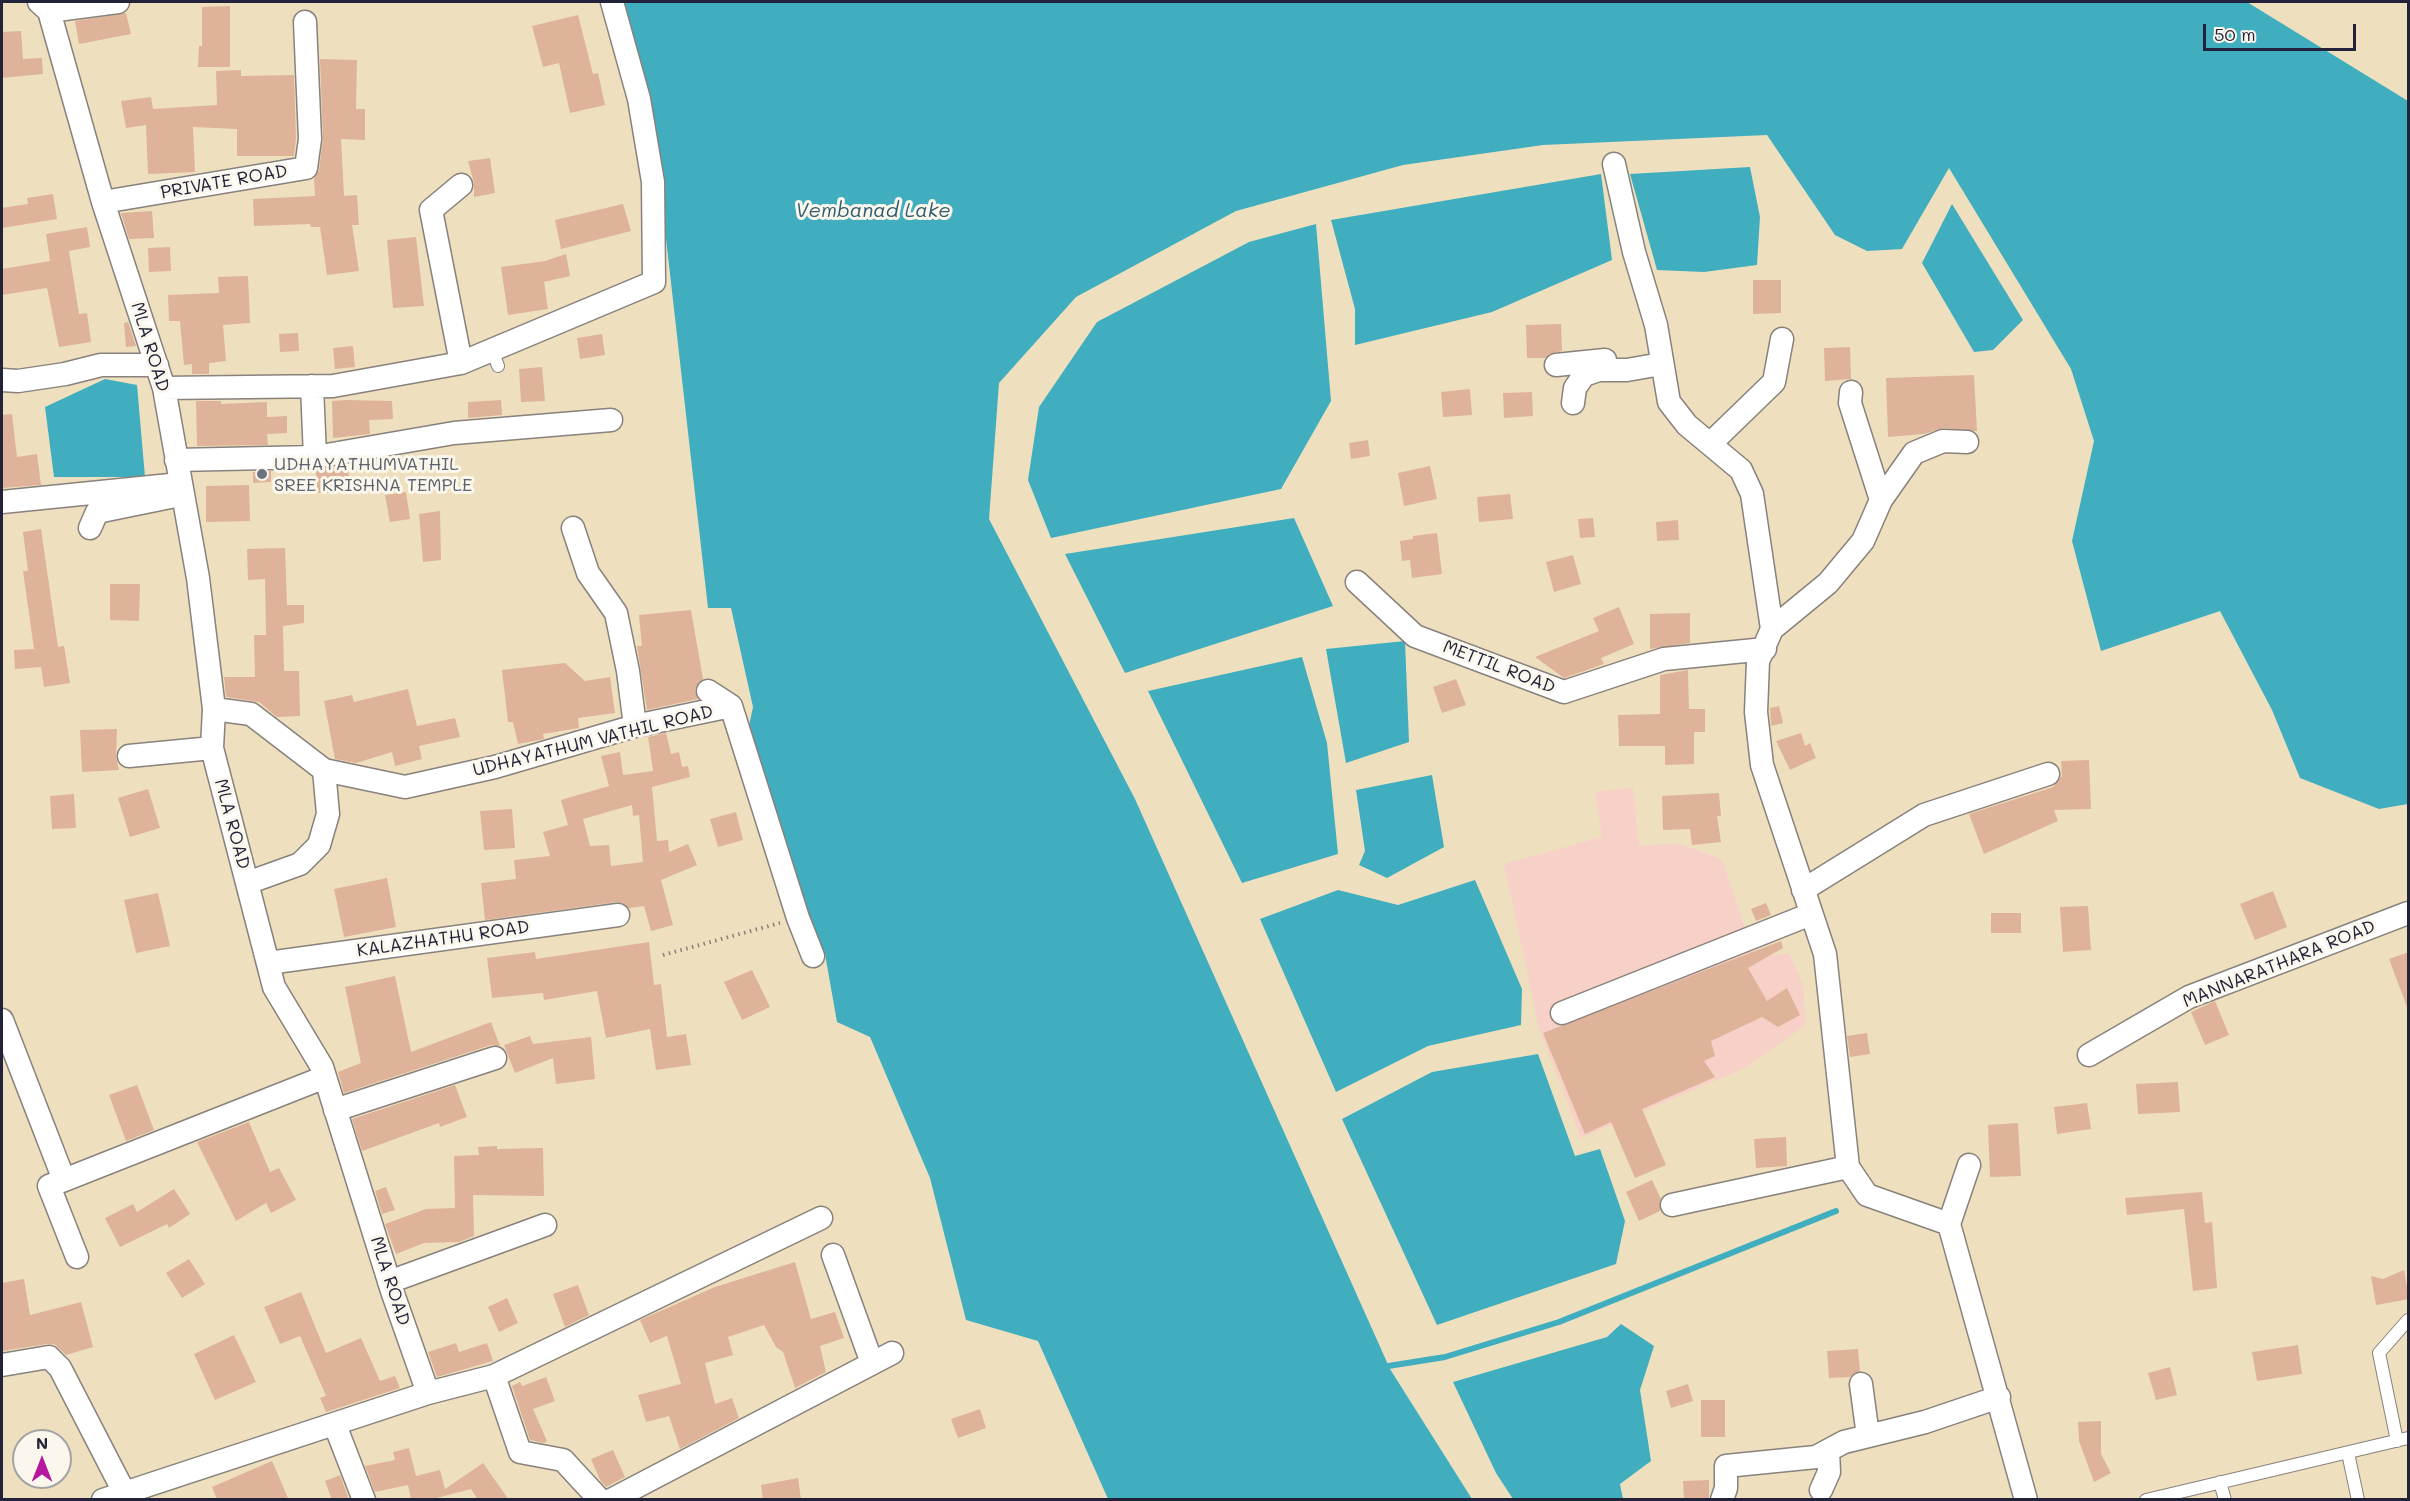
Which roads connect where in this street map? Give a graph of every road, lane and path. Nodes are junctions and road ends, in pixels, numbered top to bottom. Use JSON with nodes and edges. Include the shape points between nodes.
{"nodes":[{"id":1,"x":118,"y":2,"type":"edge"},
{"id":2,"x":612,"y":2,"type":"edge"},
{"id":3,"x":44,"y":6,"type":"edge"},
{"id":4,"x":305,"y":22,"type":"dead end"},
{"id":5,"x":1614,"y":164,"type":"dead end"},
{"id":6,"x":461,"y":185,"type":"dead end"},
{"id":7,"x":103,"y":202,"type":"junction"},
{"id":8,"x":1782,"y":339,"type":"dead end"},
{"id":9,"x":1661,"y":359,"type":"junction"},
{"id":10,"x":461,"y":363,"type":"junction"},
{"id":11,"x":156,"y":365,"type":"junction"},
{"id":12,"x":1556,"y":365,"type":"dead end"},
{"id":13,"x":2,"y":380,"type":"edge"},
{"id":14,"x":312,"y":386,"type":"junction"},
{"id":15,"x":164,"y":388,"type":"junction"},
{"id":16,"x":1851,"y":392,"type":"dead end"},
{"id":17,"x":1574,"y":403,"type":"dead end"},
{"id":18,"x":611,"y":420,"type":"dead end"},
{"id":19,"x":1967,"y":442,"type":"dead end"},
{"id":20,"x":1711,"y":443,"type":"junction"},
{"id":21,"x":315,"y":457,"type":"junction"},
{"id":22,"x":176,"y":460,"type":"junction"},
{"id":23,"x":182,"y":490,"type":"junction"},
{"id":24,"x":1881,"y":500,"type":"junction"},
{"id":25,"x":2,"y":502,"type":"edge"},
{"id":26,"x":90,"y":528,"type":"dead end"},
{"id":27,"x":573,"y":528,"type":"dead end"},
{"id":28,"x":1357,"y":582,"type":"dead end"},
{"id":29,"x":1768,"y":639,"type":"junction"},
{"id":30,"x":708,"y":691,"type":"dead end"},
{"id":31,"x":731,"y":706,"type":"junction"},
{"id":32,"x":214,"y":709,"type":"junction"},
{"id":33,"x":635,"y":726,"type":"junction"},
{"id":34,"x":212,"y":748,"type":"junction"},
{"id":35,"x":129,"y":756,"type":"dead end"},
{"id":36,"x":324,"y":770,"type":"junction"},
{"id":37,"x":2048,"y":774,"type":"dead end"},
{"id":38,"x":247,"y":883,"type":"junction"},
{"id":39,"x":1803,"y":890,"type":"junction"},
{"id":40,"x":2409,"y":913,"type":"edge"},
{"id":41,"x":1811,"y":914,"type":"junction"},
{"id":42,"x":618,"y":915,"type":"dead end"},
{"id":43,"x":798,"y":918,"type":"junction"},
{"id":44,"x":663,"y":955,"type":"dead end"},
{"id":45,"x":813,"y":956,"type":"dead end"},
{"id":46,"x":268,"y":963,"type":"junction"},
{"id":47,"x":1562,"y":1013,"type":"dead end"},
{"id":48,"x":2,"y":1020,"type":"edge"},
{"id":49,"x":2090,"y":1055,"type":"dead end"},
{"id":50,"x":495,"y":1058,"type":"dead end"},
{"id":51,"x":325,"y":1077,"type":"junction"},
{"id":52,"x":335,"y":1110,"type":"junction"},
{"id":53,"x":1970,"y":1166,"type":"dead end"},
{"id":54,"x":1848,"y":1167,"type":"junction"},
{"id":55,"x":64,"y":1180,"type":"junction"},
{"id":56,"x":1672,"y":1205,"type":"dead end"},
{"id":57,"x":821,"y":1218,"type":"dead end"},
{"id":58,"x":1949,"y":1224,"type":"junction"},
{"id":59,"x":545,"y":1225,"type":"dead end"},
{"id":60,"x":833,"y":1255,"type":"dead end"},
{"id":61,"x":77,"y":1257,"type":"dead end"},
{"id":62,"x":389,"y":1282,"type":"junction"},
{"id":63,"x":2409,"y":1320,"type":"edge"},
{"id":64,"x":2,"y":1365,"type":"edge"},
{"id":65,"x":494,"y":1376,"type":"junction"},
{"id":66,"x":1861,"y":1384,"type":"dead end"},
{"id":67,"x":428,"y":1393,"type":"junction"},
{"id":68,"x":1999,"y":1397,"type":"junction"},
{"id":69,"x":335,"y":1425,"type":"junction"},
{"id":70,"x":1868,"y":1436,"type":"junction"},
{"id":71,"x":2403,"y":1440,"type":"edge"},
{"id":72,"x":1828,"y":1451,"type":"junction"},
{"id":73,"x":2348,"y":1453,"type":"junction"},
{"id":74,"x":2220,"y":1482,"type":"junction"},
{"id":75,"x":1821,"y":1490,"type":"dead end"},
{"id":76,"x":113,"y":1496,"type":"edge"},
{"id":77,"x":364,"y":1500,"type":"edge"},
{"id":78,"x":600,"y":1500,"type":"edge"},
{"id":79,"x":611,"y":1500,"type":"edge"},
{"id":80,"x":1722,"y":1500,"type":"edge"},
{"id":81,"x":2026,"y":1500,"type":"edge"},
{"id":82,"x":2146,"y":1500,"type":"edge"},
{"id":83,"x":2224,"y":1500,"type":"edge"},
{"id":84,"x":2358,"y":1500,"type":"edge"}],
"edges":[{"from":1,"to":3,"type":"street"},
{"from":2,"to":10,"type":"street","via":[[639,99],[653,182],[654,282],[495,358]]},
{"from":3,"to":7,"type":"street","name":"MLA ROAD"},
{"from":4,"to":7,"type":"street","name":"PRIVATE ROAD","via":[[310,139],[306,168]]},
{"from":5,"to":9,"type":"street","via":[[1656,325]]},
{"from":6,"to":10,"type":"street","via":[[431,210]]},
{"from":7,"to":11,"type":"street","name":"MLA ROAD"},
{"from":8,"to":20,"type":"street","via":[[1774,382]]},
{"from":9,"to":12,"type":"street"},
{"from":9,"to":17,"type":"street","via":[[1627,370],[1599,370],[1584,375],[1575,388]]},
{"from":9,"to":20,"type":"street","via":[[1668,402],[1687,425]]},
{"from":10,"to":14,"type":"street","via":[[333,386]]},
{"from":11,"to":13,"type":"street","via":[[101,365],[65,374]]},
{"from":11,"to":15,"type":"street","name":"MLA ROAD"},
{"from":14,"to":15,"type":"street"},
{"from":14,"to":21,"type":"street"},
{"from":15,"to":22,"type":"street","name":"MLA ROAD"},
{"from":16,"to":24,"type":"street","via":[[1850,403]]},
{"from":18,"to":21,"type":"street","via":[[454,433]]},
{"from":19,"to":24,"type":"street","via":[[1942,441],[1914,453]]},
{"from":20,"to":29,"type":"street","via":[[1741,470],[1752,494]]},
{"from":21,"to":22,"type":"street"},
{"from":22,"to":23,"type":"street","name":"MLA ROAD"},
{"from":23,"to":25,"type":"street"},
{"from":23,"to":26,"type":"street","via":[[96,512]]},
{"from":23,"to":32,"type":"street","name":"MLA ROAD","via":[[198,578]]},
{"from":24,"to":29,"type":"street","via":[[1863,541],[1828,583]]},
{"from":27,"to":33,"type":"street","via":[[588,573],[616,613]]},
{"from":28,"to":29,"type":"street","name":"METTIL ROAD","via":[[1415,636],[1564,692],[1664,659]]},
{"from":29,"to":39,"type":"street","via":[[1758,661],[1756,712],[1762,765]]},
{"from":30,"to":31,"type":"street"},
{"from":31,"to":33,"type":"street","name":"UDHAYATHUM VATHIL ROAD"},
{"from":31,"to":43,"type":"street","name":"UDHAYATHUM VATHIL ROAD"},
{"from":32,"to":34,"type":"street","name":"MLA ROAD"},
{"from":32,"to":36,"type":"street","name":"UDHAYATHUM VATHIL ROAD","via":[[251,714]]},
{"from":33,"to":36,"type":"street","name":"UDHAYATHUM VATHIL ROAD","via":[[495,767],[405,787]]},
{"from":34,"to":35,"type":"street"},
{"from":34,"to":38,"type":"street","name":"MLA ROAD"},
{"from":36,"to":38,"type":"street","via":[[328,814],[319,845],[300,864]]},
{"from":37,"to":39,"type":"street","via":[[1924,815]]},
{"from":38,"to":46,"type":"street","name":"MLA ROAD"},
{"from":39,"to":41,"type":"street"},
{"from":40,"to":49,"type":"street","name":"MANNARATHARA ROAD","via":[[2189,997]]},
{"from":41,"to":47,"type":"street"},
{"from":41,"to":54,"type":"street","via":[[1825,954]]},
{"from":42,"to":46,"type":"street","name":"KALAZHATHU ROAD"},
{"from":43,"to":44,"type":"path"},
{"from":43,"to":45,"type":"street","name":"UDHAYATHUM VATHIL ROAD"},
{"from":46,"to":51,"type":"street","name":"MLA ROAD","via":[[274,987]]},
{"from":48,"to":55,"type":"street"},
{"from":50,"to":52,"type":"street"},
{"from":51,"to":52,"type":"street","name":"MLA ROAD"},
{"from":51,"to":55,"type":"street"},
{"from":52,"to":62,"type":"street","name":"MLA ROAD"},
{"from":53,"to":58,"type":"street"},
{"from":54,"to":56,"type":"street"},
{"from":54,"to":58,"type":"street","via":[[1867,1195]]},
{"from":55,"to":61,"type":"street","via":[[49,1186]]},
{"from":57,"to":65,"type":"street"},
{"from":58,"to":68,"type":"street"},
{"from":59,"to":62,"type":"street"},
{"from":60,"to":79,"type":"street","via":[[882,1358]]},
{"from":62,"to":67,"type":"street","name":"MLA ROAD"},
{"from":63,"to":71,"type":"lane","via":[[2379,1353]]},
{"from":64,"to":76,"type":"street","via":[[49,1357],[60,1368]]},
{"from":65,"to":67,"type":"street"},
{"from":65,"to":78,"type":"street","via":[[519,1452],[563,1460]]},
{"from":66,"to":70,"type":"street"},
{"from":67,"to":69,"type":"street"},
{"from":68,"to":70,"type":"street"},
{"from":68,"to":81,"type":"street"},
{"from":69,"to":76,"type":"street"},
{"from":69,"to":77,"type":"street"},
{"from":70,"to":72,"type":"street"},
{"from":71,"to":73,"type":"lane"},
{"from":72,"to":75,"type":"street","via":[[1829,1472]]},
{"from":72,"to":80,"type":"street","via":[[1816,1457],[1726,1466]]},
{"from":73,"to":74,"type":"lane"},
{"from":73,"to":84,"type":"lane"},
{"from":74,"to":82,"type":"lane"},
{"from":74,"to":83,"type":"lane"}]}
